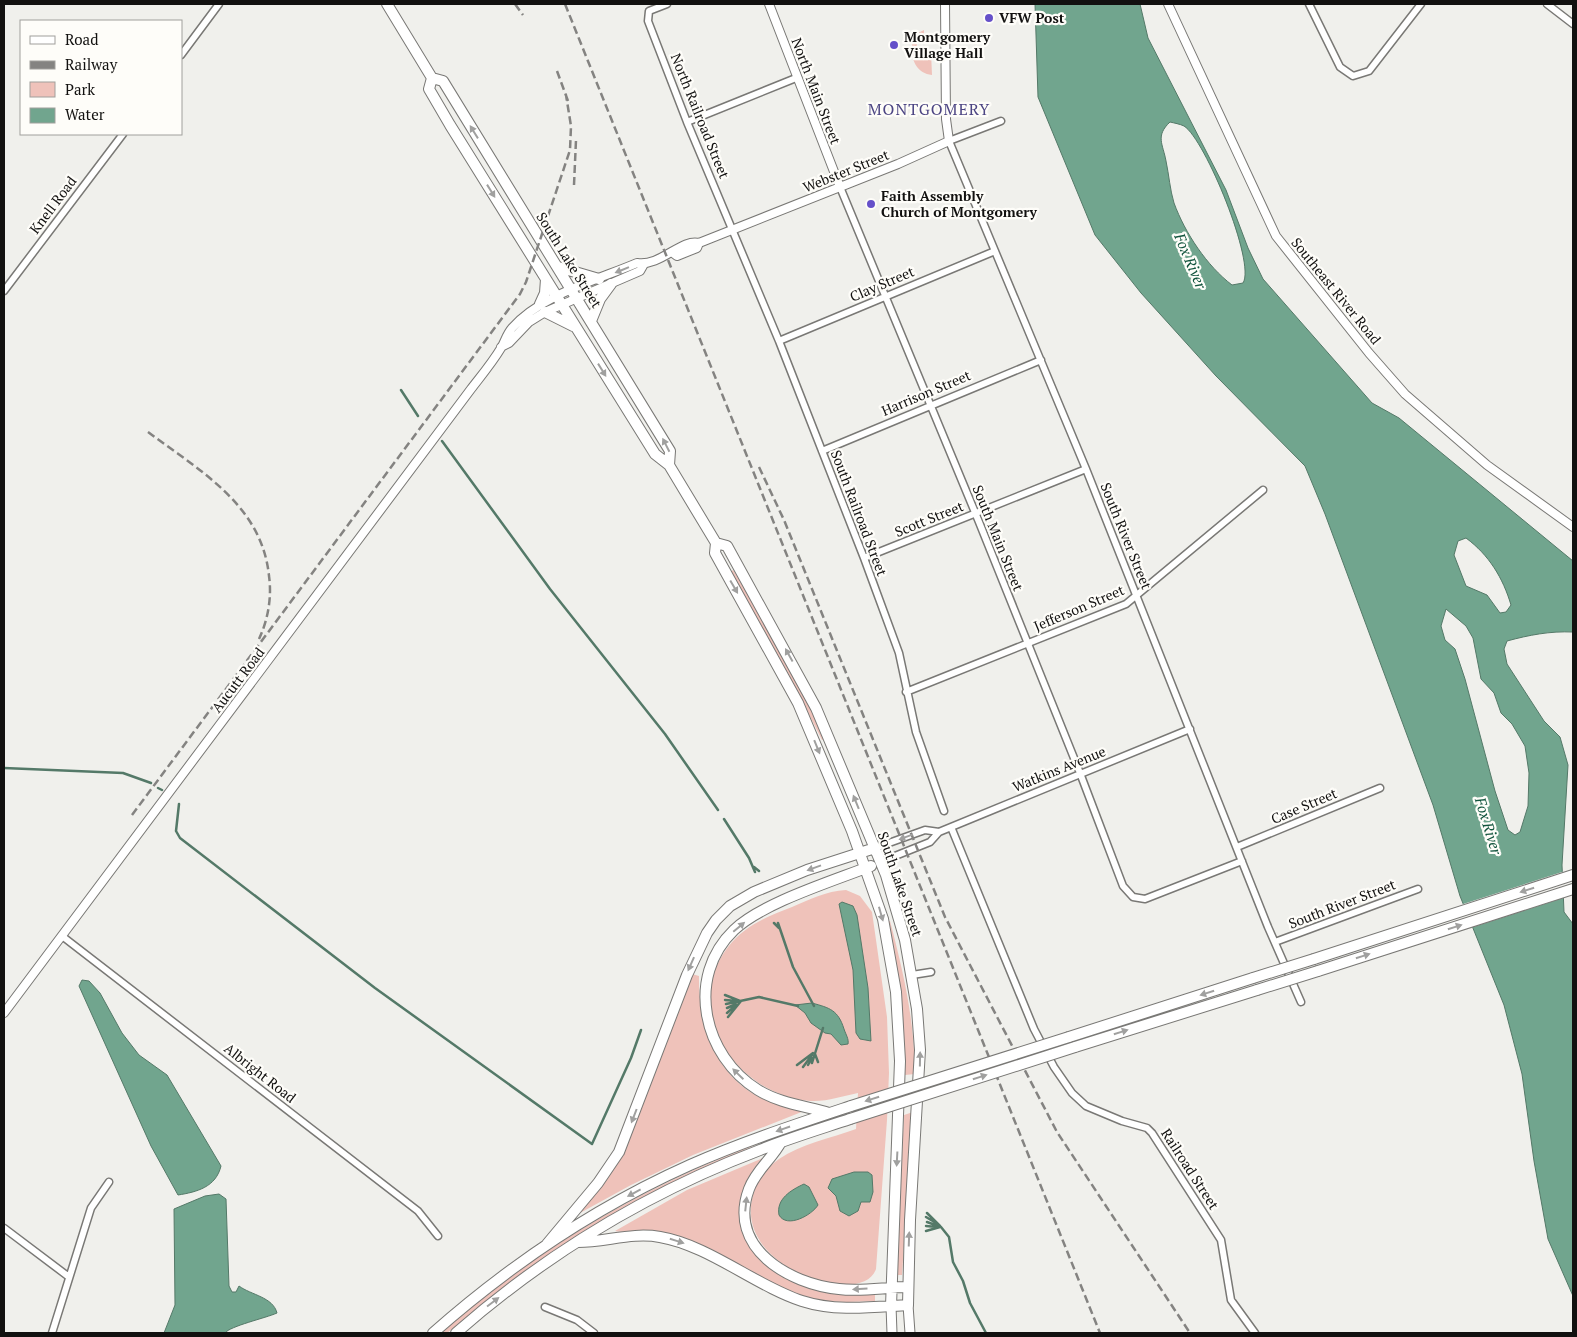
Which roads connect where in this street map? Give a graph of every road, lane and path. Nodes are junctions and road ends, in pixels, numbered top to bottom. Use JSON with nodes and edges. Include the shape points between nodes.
{"nodes":[{"id":1,"x":219,"y":4,"type":"edge"},
{"id":2,"x":387,"y":4,"type":"edge"},
{"id":3,"x":667,"y":4,"type":"edge"},
{"id":4,"x":769,"y":4,"type":"edge"},
{"id":5,"x":945,"y":4,"type":"edge"},
{"id":6,"x":1168,"y":4,"type":"edge"},
{"id":7,"x":1309,"y":4,"type":"edge"},
{"id":8,"x":1421,"y":4,"type":"edge"},
{"id":9,"x":1547,"y":4,"type":"edge"},
{"id":10,"x":1573,"y":24,"type":"edge"},
{"id":11,"x":182,"y":54,"type":"edge"},
{"id":12,"x":432,"y":78,"type":"junction"},
{"id":13,"x":796,"y":78,"type":"junction"},
{"id":14,"x":1001,"y":121,"type":"dead end"},
{"id":15,"x":687,"y":122,"type":"junction"},
{"id":16,"x":122,"y":135,"type":"edge"},
{"id":17,"x":949,"y":140,"type":"junction"},
{"id":18,"x":840,"y":186,"type":"junction"},
{"id":19,"x":733,"y":229,"type":"junction"},
{"id":20,"x":995,"y":251,"type":"junction"},
{"id":21,"x":644,"y":264,"type":"junction"},
{"id":22,"x":558,"y":267,"type":"junction"},
{"id":23,"x":546,"y":279,"type":"junction"},
{"id":24,"x":599,"y":279,"type":"junction"},
{"id":25,"x":611,"y":284,"type":"junction"},
{"id":26,"x":4,"y":291,"type":"edge"},
{"id":27,"x":574,"y":294,"type":"junction"},
{"id":28,"x":887,"y":296,"type":"junction"},
{"id":29,"x":559,"y":300,"type":"junction"},
{"id":30,"x":542,"y":308,"type":"junction"},
{"id":31,"x":591,"y":321,"type":"junction"},
{"id":32,"x":576,"y":329,"type":"junction"},
{"id":33,"x":779,"y":341,"type":"junction"},
{"id":34,"x":1041,"y":360,"type":"junction"},
{"id":35,"x":491,"y":362,"type":"joint"},
{"id":36,"x":931,"y":405,"type":"junction"},
{"id":37,"x":822,"y":451,"type":"junction"},
{"id":38,"x":669,"y":464,"type":"junction"},
{"id":39,"x":1086,"y":469,"type":"junction"},
{"id":40,"x":1263,"y":490,"type":"dead end"},
{"id":41,"x":976,"y":514,"type":"junction"},
{"id":42,"x":1573,"y":526,"type":"edge"},
{"id":43,"x":716,"y":543,"type":"junction"},
{"id":44,"x":864,"y":558,"type":"junction"},
{"id":45,"x":1136,"y":596,"type":"junction"},
{"id":46,"x":1028,"y":644,"type":"junction"},
{"id":47,"x":906,"y":692,"type":"junction"},
{"id":48,"x":1190,"y":730,"type":"junction"},
{"id":49,"x":1080,"y":773,"type":"junction"},
{"id":50,"x":1380,"y":788,"type":"dead end"},
{"id":51,"x":944,"y":811,"type":"dead end"},
{"id":52,"x":951,"y":827,"type":"junction"},
{"id":53,"x":939,"y":832,"type":"junction"},
{"id":54,"x":1237,"y":847,"type":"junction"},
{"id":55,"x":874,"y":848,"type":"junction"},
{"id":56,"x":860,"y":852,"type":"junction"},
{"id":57,"x":1242,"y":861,"type":"junction"},
{"id":58,"x":880,"y":862,"type":"junction"},
{"id":59,"x":866,"y":868,"type":"junction"},
{"id":60,"x":1573,"y":875,"type":"edge"},
{"id":61,"x":1418,"y":889,"type":"dead end"},
{"id":62,"x":1573,"y":889,"type":"edge"},
{"id":63,"x":62,"y":936,"type":"junction"},
{"id":64,"x":1275,"y":942,"type":"junction"},
{"id":65,"x":931,"y":972,"type":"dead end"},
{"id":66,"x":912,"y":975,"type":"junction"},
{"id":67,"x":1301,"y":1002,"type":"dead end"},
{"id":68,"x":4,"y":1013,"type":"edge"},
{"id":69,"x":829,"y":1113,"type":"junction"},
{"id":70,"x":781,"y":1142,"type":"junction"},
{"id":71,"x":109,"y":1182,"type":"dead end"},
{"id":72,"x":4,"y":1228,"type":"edge"},
{"id":73,"x":438,"y":1236,"type":"dead end"},
{"id":74,"x":578,"y":1242,"type":"junction"},
{"id":75,"x":547,"y":1244,"type":"junction"},
{"id":76,"x":69,"y":1277,"type":"junction"},
{"id":77,"x":890,"y":1287,"type":"junction"},
{"id":78,"x":908,"y":1287,"type":"junction"},
{"id":79,"x":908,"y":1305,"type":"junction"},
{"id":80,"x":890,"y":1306,"type":"junction"},
{"id":81,"x":545,"y":1307,"type":"dead end"},
{"id":82,"x":52,"y":1333,"type":"edge"},
{"id":83,"x":433,"y":1333,"type":"edge"},
{"id":84,"x":456,"y":1333,"type":"edge"},
{"id":85,"x":594,"y":1333,"type":"edge"},
{"id":86,"x":892,"y":1333,"type":"edge"},
{"id":87,"x":910,"y":1333,"type":"edge"},
{"id":88,"x":1255,"y":1333,"type":"edge"}],
"edges":[{"from":1,"to":11,"type":"street"},
{"from":2,"to":12,"type":"main road","name":"South Lake Street"},
{"from":3,"to":15,"type":"street","name":"North Railroad Street","via":[[649,11],[648,21]]},
{"from":4,"to":13,"type":"street","name":"North Main Street"},
{"from":5,"to":17,"type":"street"},
{"from":6,"to":42,"type":"street","name":"Southeast River Road","via":[[1276,236],[1405,394],[1487,465]]},
{"from":7,"to":8,"type":"street","via":[[1340,68],[1353,76],[1369,72]]},
{"from":9,"to":10,"type":"street"},
{"from":22,"to":12,"type":"main road","name":"South Lake Street","one_way":true,"via":[[442,81]]},
{"from":12,"to":23,"type":"main road","name":"South Lake Street","one_way":true,"via":[[429,89]]},
{"from":13,"to":15,"type":"street"},
{"from":13,"to":18,"type":"street","name":"North Main Street"},
{"from":14,"to":17,"type":"street","name":"Webster Street"},
{"from":15,"to":19,"type":"street","name":"North Railroad Street"},
{"from":16,"to":26,"type":"street","name":"Knell Road"},
{"from":17,"to":18,"type":"street","name":"Webster Street"},
{"from":17,"to":20,"type":"street","name":"South River Street"},
{"from":18,"to":19,"type":"street","name":"Webster Street"},
{"from":18,"to":28,"type":"street","name":"South Main Street"},
{"from":19,"to":21,"type":"street","name":"Webster Street","via":[[677,256],[673,253]]},
{"from":19,"to":33,"type":"street","name":"South Railroad Street"},
{"from":20,"to":28,"type":"street","name":"Clay Street"},
{"from":20,"to":34,"type":"street","name":"South River Street"},
{"from":21,"to":24,"type":"street","name":"Webster Street","one_way":true},
{"from":21,"to":25,"type":"street","name":"Webster Street","via":[[640,272]]},
{"from":22,"to":24,"type":"main road"},
{"from":22,"to":27,"type":"main road","name":"South Lake Street"},
{"from":23,"to":29,"type":"main road","name":"South Lake Street"},
{"from":23,"to":30,"type":"main road"},
{"from":24,"to":27,"type":"street","name":"Webster Street"},
{"from":25,"to":27,"type":"street","name":"Webster Street"},
{"from":25,"to":31,"type":"main road","via":[[600,298]]},
{"from":27,"to":29,"type":"street","name":"Webster Street"},
{"from":27,"to":31,"type":"main road","name":"South Lake Street"},
{"from":28,"to":33,"type":"street","name":"Clay Street"},
{"from":28,"to":36,"type":"street","name":"South Main Street"},
{"from":29,"to":30,"type":"street","name":"Webster Street"},
{"from":29,"to":32,"type":"main road","name":"South Lake Street"},
{"from":30,"to":32,"type":"main road"},
{"from":30,"to":35,"type":"street","name":"Webster Street","via":[[509,343],[501,347]]},
{"from":38,"to":31,"type":"main road","name":"South Lake Street","one_way":true,"via":[[670,451]]},
{"from":32,"to":38,"type":"main road","name":"South Lake Street","one_way":true,"via":[[655,454]]},
{"from":33,"to":37,"type":"street","name":"South Railroad Street"},
{"from":34,"to":36,"type":"street","name":"Harrison Street"},
{"from":34,"to":39,"type":"street","name":"South River Street"},
{"from":35,"to":63,"type":"street","name":"Aucutt Road"},
{"from":36,"to":37,"type":"street","name":"Harrison Street"},
{"from":36,"to":41,"type":"street","name":"South Main Street"},
{"from":37,"to":44,"type":"street","name":"South Railroad Street"},
{"from":38,"to":43,"type":"main road","name":"South Lake Street"},
{"from":39,"to":41,"type":"street","name":"Scott Street"},
{"from":39,"to":45,"type":"street","name":"South River Street"},
{"from":40,"to":45,"type":"street","name":"Jefferson Street"},
{"from":41,"to":44,"type":"street","name":"Scott Street"},
{"from":41,"to":46,"type":"street","name":"South Main Street"},
{"from":55,"to":43,"type":"main road","name":"South Lake Street","one_way":true,"via":[[829,735],[801,677],[727,546]]},
{"from":43,"to":56,"type":"main road","name":"South Lake Street","one_way":true,"via":[[715,553],[798,703]]},
{"from":44,"to":47,"type":"street","name":"South Railroad Street","via":[[899,653]]},
{"from":45,"to":46,"type":"street","name":"Jefferson Street","via":[[1126,604]]},
{"from":45,"to":48,"type":"street","name":"South River Street"},
{"from":46,"to":47,"type":"street","name":"Jefferson Street"},
{"from":46,"to":49,"type":"street","name":"South Main Street"},
{"from":47,"to":51,"type":"street","name":"South Railroad Street","via":[[916,732]]},
{"from":48,"to":49,"type":"street","name":"Watkins Avenue"},
{"from":48,"to":54,"type":"street","name":"South River Street"},
{"from":49,"to":52,"type":"street","name":"Watkins Avenue"},
{"from":49,"to":57,"type":"street","name":"South Main Street","via":[[1123,886],[1133,897],[1145,899]]},
{"from":50,"to":54,"type":"street","name":"Case Street"},
{"from":52,"to":53,"type":"street","name":"Watkins Avenue"},
{"from":52,"to":88,"type":"street","name":"Railroad Street","via":[[1034,1029],[1054,1067],[1086,1106],[1147,1128],[1152,1133],[1221,1240],[1231,1300]]},
{"from":53,"to":55,"type":"street","name":"Watkins Avenue","one_way":true,"via":[[925,830]]},
{"from":53,"to":58,"type":"street","name":"Watkins Avenue","via":[[930,842]]},
{"from":54,"to":57,"type":"street","name":"South River Street"},
{"from":55,"to":56,"type":"main road"},
{"from":55,"to":58,"type":"main road","name":"South Lake Street"},
{"from":56,"to":59,"type":"main road","name":"South Lake Street"},
{"from":56,"to":75,"type":"main road","one_way":true,"via":[[807,870],[740,899],[706,933],[686,975],[619,1152],[598,1183]]},
{"from":57,"to":64,"type":"street","name":"South River Street"},
{"from":58,"to":59,"type":"main road"},
{"from":58,"to":66,"type":"main road","name":"South Lake Street","via":[[900,921]]},
{"from":69,"to":59,"type":"main road","one_way":true,"via":[[766,1094],[732,1068],[710,1031],[705,1005],[708,976],[721,944],[749,919]]},
{"from":59,"to":77,"type":"main road","name":"South Lake Street","one_way":true,"via":[[888,943],[898,1021],[899,1120]]},
{"from":60,"to":69,"type":"main road","one_way":true,"bridge":true},
{"from":61,"to":64,"type":"street","name":"South River Street"},
{"from":70,"to":62,"type":"main road","one_way":true,"bridge":true},
{"from":63,"to":68,"type":"street","name":"Aucutt Road"},
{"from":63,"to":73,"type":"street","name":"Albright Road","via":[[418,1211]]},
{"from":64,"to":67,"type":"street","name":"South River Street"},
{"from":65,"to":66,"type":"street"},
{"from":78,"to":66,"type":"main road","name":"South Lake Street","one_way":true,"via":[[920,1063]]},
{"from":69,"to":75,"type":"main road","one_way":true,"via":[[690,1165],[637,1191]]},
{"from":70,"to":74,"type":"main road","via":[[667,1191]]},
{"from":77,"to":70,"type":"main road","one_way":true,"via":[[841,1290],[814,1284],[777,1269],[754,1245],[746,1222],[746,1199],[754,1176]]},
{"from":71,"to":76,"type":"street","via":[[91,1208]]},
{"from":72,"to":76,"type":"street"},
{"from":74,"to":80,"type":"main road","one_way":true,"via":[[628,1236],[661,1237],[685,1244],[800,1301],[837,1308]]},
{"from":84,"to":74,"type":"main road","one_way":true,"via":[[536,1270]]},
{"from":75,"to":83,"type":"main road","via":[[486,1288]]},
{"from":76,"to":82,"type":"street"},
{"from":77,"to":78,"type":"main road"},
{"from":77,"to":80,"type":"main road","name":"South Lake Street"},
{"from":78,"to":79,"type":"main road","name":"South Lake Street"},
{"from":79,"to":80,"type":"main road"},
{"from":79,"to":87,"type":"main road","name":"South Lake Street"},
{"from":80,"to":86,"type":"main road","name":"South Lake Street"},
{"from":81,"to":85,"type":"street","via":[[577,1320]]}]}
